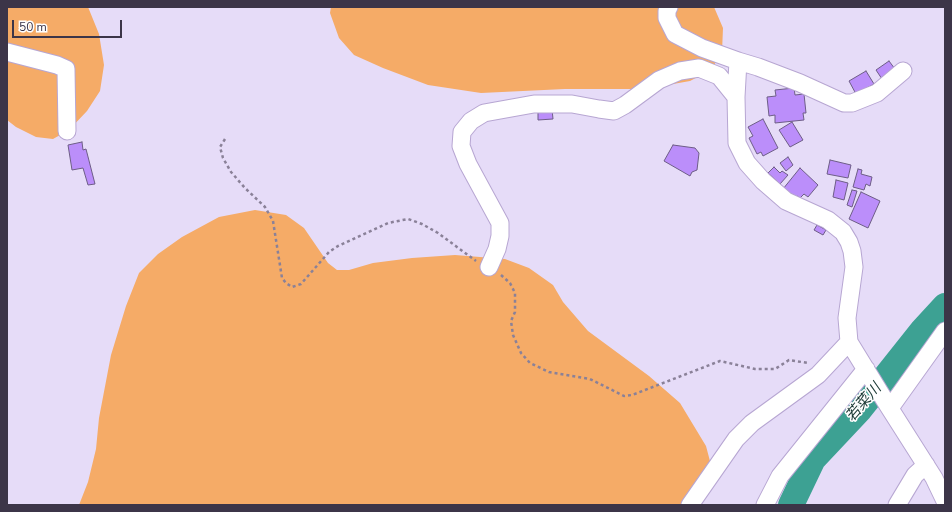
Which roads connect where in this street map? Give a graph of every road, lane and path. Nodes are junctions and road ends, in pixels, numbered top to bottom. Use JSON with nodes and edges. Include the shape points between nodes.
{"nodes":[{"id":1,"x":669,"y":7,"type":"edge"},
{"id":2,"x":7,"y":52,"type":"edge"},
{"id":3,"x":738,"y":61,"type":"junction"},
{"id":4,"x":903,"y":71,"type":"dead end"},
{"id":5,"x":736,"y":97,"type":"junction"},
{"id":6,"x":67,"y":132,"type":"dead end"},
{"id":7,"x":225,"y":139,"type":"dead end"},
{"id":8,"x":489,"y":267,"type":"junction"},
{"id":9,"x":945,"y":331,"type":"edge"},
{"id":10,"x":849,"y":342,"type":"junction"},
{"id":11,"x":827,"y":366,"type":"junction"},
{"id":12,"x":867,"y":372,"type":"junction"},
{"id":13,"x":888,"y":406,"type":"junction"},
{"id":14,"x":926,"y":465,"type":"junction"},
{"id":15,"x":945,"y":501,"type":"edge"},
{"id":16,"x":690,"y":505,"type":"edge"},
{"id":17,"x":765,"y":505,"type":"edge"},
{"id":18,"x":897,"y":505,"type":"edge"}],
"edges":[{"from":1,"to":3,"type":"street","via":[[667,18],[675,34],[702,48]]},
{"from":2,"to":6,"type":"street","via":[[66,69]]},
{"from":3,"to":4,"type":"street","via":[[800,83],[844,103],[852,103],[877,93]]},
{"from":3,"to":5,"type":"street"},
{"from":5,"to":8,"type":"street","via":[[718,76],[699,68],[680,71],[659,80],[614,111],[572,104],[534,104],[484,112],[471,121],[462,132],[461,146],[500,224],[499,242]]},
{"from":5,"to":10,"type":"street","via":[[738,143],[746,163],[786,201],[828,220],[843,232],[848,242],[854,267],[847,318]]},
{"from":7,"to":8,"type":"path","via":[[220,147],[223,158],[231,172],[265,207],[273,221],[282,278],[292,286],[301,284],[329,252],[338,246],[388,223],[408,219],[422,224],[479,264]]},
{"from":8,"to":11,"type":"path","via":[[510,283],[515,293],[515,312],[511,321],[513,335],[521,353],[530,363],[549,372],[590,379],[624,396],[720,361],[755,369],[775,369],[789,360]]},
{"from":9,"to":13,"type":"street"},
{"from":10,"to":11,"type":"street"},
{"from":10,"to":12,"type":"street"},
{"from":11,"to":16,"type":"street","via":[[752,423],[736,439]]},
{"from":12,"to":13,"type":"street"},
{"from":12,"to":17,"type":"street","via":[[780,476]]},
{"from":13,"to":14,"type":"street"},
{"from":14,"to":15,"type":"street"},
{"from":14,"to":18,"type":"street","via":[[915,475]]}]}
